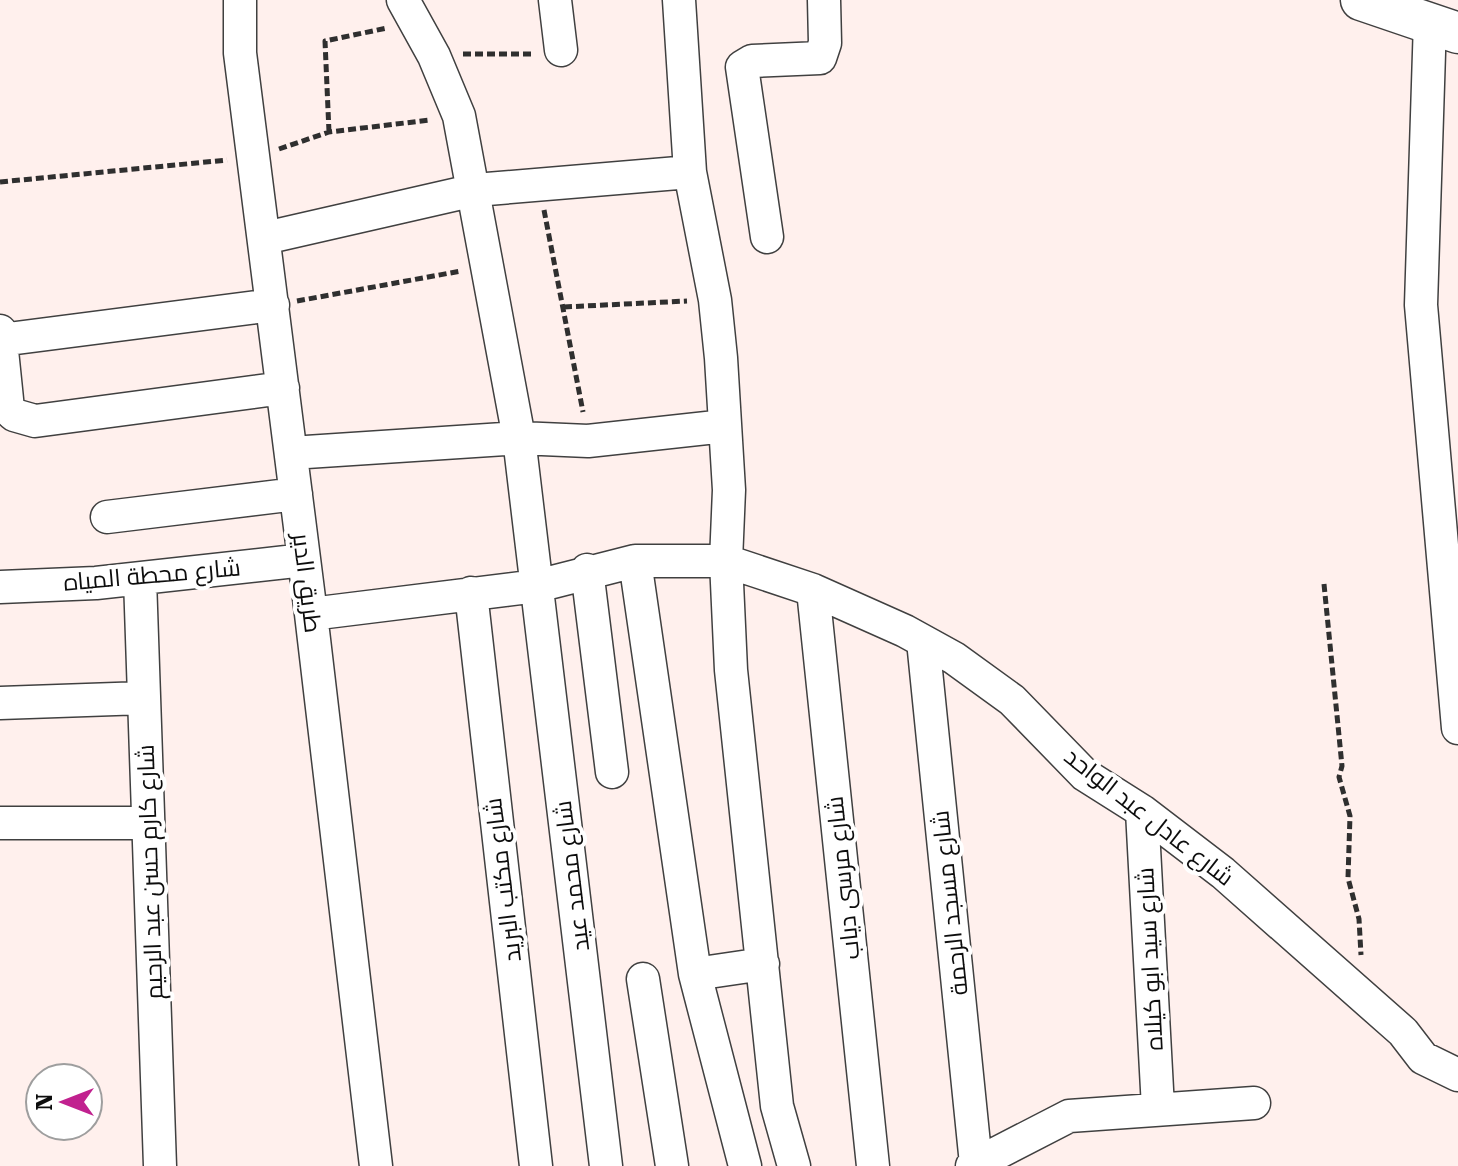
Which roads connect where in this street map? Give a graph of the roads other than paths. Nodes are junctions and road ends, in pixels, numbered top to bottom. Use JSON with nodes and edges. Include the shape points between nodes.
{"nodes":[{"id":1,"x":240,"y":0,"type":"edge"},
{"id":2,"x":555,"y":0,"type":"edge"},
{"id":3,"x":679,"y":0,"type":"edge"},
{"id":4,"x":824,"y":0,"type":"edge"},
{"id":5,"x":1361,"y":0,"type":"edge"},
{"id":6,"x":410,"y":11,"type":"edge"},
{"id":7,"x":1444,"y":27,"type":"edge"},
{"id":8,"x":561,"y":50,"type":"road end"},
{"id":9,"x":690,"y":172,"type":"junction"},
{"id":10,"x":475,"y":190,"type":"junction"},
{"id":11,"x":767,"y":237,"type":"dead end"},
{"id":12,"x":265,"y":238,"type":"junction"},
{"id":13,"x":273,"y":305,"type":"junction"},
{"id":14,"x":0,"y":331,"type":"edge"},
{"id":15,"x":1,"y":340,"type":"edge"},
{"id":16,"x":283,"y":388,"type":"junction"},
{"id":17,"x":725,"y":426,"type":"junction"},
{"id":18,"x":519,"y":438,"type":"junction"},
{"id":19,"x":291,"y":453,"type":"junction"},
{"id":20,"x":296,"y":494,"type":"junction"},
{"id":21,"x":107,"y":517,"type":"dead end"},
{"id":22,"x":1450,"y":539,"type":"edge"},
{"id":23,"x":304,"y":560,"type":"junction"},
{"id":24,"x":635,"y":561,"type":"junction"},
{"id":25,"x":726,"y":561,"type":"junction"},
{"id":26,"x":587,"y":570,"type":"junction"},
{"id":27,"x":140,"y":579,"type":"junction"},
{"id":28,"x":537,"y":586,"type":"junction"},
{"id":29,"x":0,"y":587,"type":"edge"},
{"id":30,"x":813,"y":590,"type":"junction"},
{"id":31,"x":471,"y":593,"type":"junction"},
{"id":32,"x":311,"y":614,"type":"junction"},
{"id":33,"x":923,"y":641,"type":"junction"},
{"id":34,"x":144,"y":698,"type":"junction"},
{"id":35,"x":0,"y":703,"type":"edge"},
{"id":36,"x":1458,"y":728,"type":"edge"},
{"id":37,"x":612,"y":772,"type":"dead end"},
{"id":38,"x":1142,"y":811,"type":"junction"},
{"id":39,"x":0,"y":823,"type":"edge"},
{"id":40,"x":148,"y":823,"type":"junction"},
{"id":41,"x":763,"y":964,"type":"junction"},
{"id":42,"x":695,"y":974,"type":"junction"},
{"id":43,"x":643,"y":979,"type":"dead end"},
{"id":44,"x":1458,"y":1075,"type":"edge"},
{"id":45,"x":1254,"y":1103,"type":"dead end"},
{"id":46,"x":1158,"y":1108,"type":"junction"},
{"id":47,"x":974,"y":1165,"type":"edge"},
{"id":48,"x":160,"y":1166,"type":"edge"},
{"id":49,"x":376,"y":1166,"type":"edge"},
{"id":50,"x":536,"y":1166,"type":"edge"},
{"id":51,"x":606,"y":1166,"type":"edge"},
{"id":52,"x":672,"y":1166,"type":"edge"},
{"id":53,"x":745,"y":1166,"type":"edge"},
{"id":54,"x":794,"y":1166,"type":"edge"},
{"id":55,"x":873,"y":1166,"type":"edge"}],
"edges":[{"from":1,"to":12,"type":"street","name":"طريق الدير","via":[[240,53]]},
{"from":2,"to":8,"type":"street"},
{"from":3,"to":9,"type":"street"},
{"from":4,"to":11,"type":"street","via":[[820,58],[752,61],[742,67]]},
{"from":5,"to":7,"type":"street"},
{"from":6,"to":10,"type":"street","name":"شارع محمد عيد","via":[[459,116]]},
{"from":7,"to":22,"type":"street","via":[[1421,305]]},
{"from":9,"to":10,"type":"street"},
{"from":9,"to":17,"type":"street","via":[[715,300]]},
{"from":10,"to":12,"type":"street"},
{"from":10,"to":18,"type":"street","name":"شارع محمد عيد"},
{"from":12,"to":13,"type":"street","name":"طريق الدير"},
{"from":13,"to":15,"type":"street"},
{"from":13,"to":16,"type":"street","name":"طريق الدير"},
{"from":14,"to":15,"type":"street"},
{"from":15,"to":16,"type":"street","via":[[8,409],[35,421]]},
{"from":16,"to":19,"type":"street","name":"طريق الدير"},
{"from":17,"to":18,"type":"street","via":[[588,441]]},
{"from":17,"to":25,"type":"street"},
{"from":18,"to":19,"type":"street"},
{"from":18,"to":28,"type":"street","name":"شارع محمد عيد"},
{"from":19,"to":20,"type":"street","name":"طريق الدير"},
{"from":20,"to":21,"type":"street"},
{"from":20,"to":23,"type":"street","name":"طريق الدير"},
{"from":22,"to":36,"type":"street"},
{"from":23,"to":27,"type":"street","name":"شارع محطة المياه"},
{"from":23,"to":32,"type":"street","name":"طريق الدير"},
{"from":24,"to":25,"type":"street","name":"شارع عادل عبد الواحد"},
{"from":24,"to":26,"type":"street","name":"شارع عادل عبد الواحد"},
{"from":24,"to":42,"type":"street"},
{"from":25,"to":30,"type":"street","name":"شارع عادل عبد الواحد"},
{"from":25,"to":41,"type":"street","via":[[731,670]]},
{"from":26,"to":28,"type":"street","name":"شارع عادل عبد الواحد"},
{"from":26,"to":37,"type":"street"},
{"from":27,"to":29,"type":"street","name":"شارع محطة المياه"},
{"from":27,"to":34,"type":"street","name":"شارع كارم حسن عبد الرحيم"},
{"from":28,"to":31,"type":"street","name":"شارع عادل عبد الواحد"},
{"from":28,"to":51,"type":"street","name":"شارع محمد عيد"},
{"from":30,"to":33,"type":"street","name":"شارع عادل عبد الواحد"},
{"from":30,"to":55,"type":"street","name":"شارع مرسى دياب"},
{"from":31,"to":32,"type":"street","name":"شارع عادل عبد الواحد"},
{"from":31,"to":50,"type":"street","name":"شارع مكتب البريد"},
{"from":32,"to":49,"type":"street","name":"طريق الدير"},
{"from":33,"to":38,"type":"street","name":"شارع عادل عبد الواحد","via":[[1012,700],[1085,775]]},
{"from":33,"to":47,"type":"street","name":"شارع مسجد الرحمة"},
{"from":34,"to":35,"type":"street"},
{"from":34,"to":40,"type":"street","name":"شارع كارم حسن عبد الرحيم"},
{"from":38,"to":44,"type":"street","name":"شارع عادل عبد الواحد","via":[[1223,873],[1403,1032],[1423,1058]]},
{"from":38,"to":46,"type":"street","name":"شارع سيد ابو كيلاه"},
{"from":39,"to":40,"type":"street"},
{"from":40,"to":48,"type":"street","name":"شارع كارم حسن عبد الرحيم"},
{"from":41,"to":42,"type":"street"},
{"from":41,"to":54,"type":"street","via":[[777,1106]]},
{"from":42,"to":53,"type":"street"},
{"from":43,"to":52,"type":"street"},
{"from":45,"to":46,"type":"street"},
{"from":46,"to":47,"type":"street","via":[[1069,1116]]}]}
